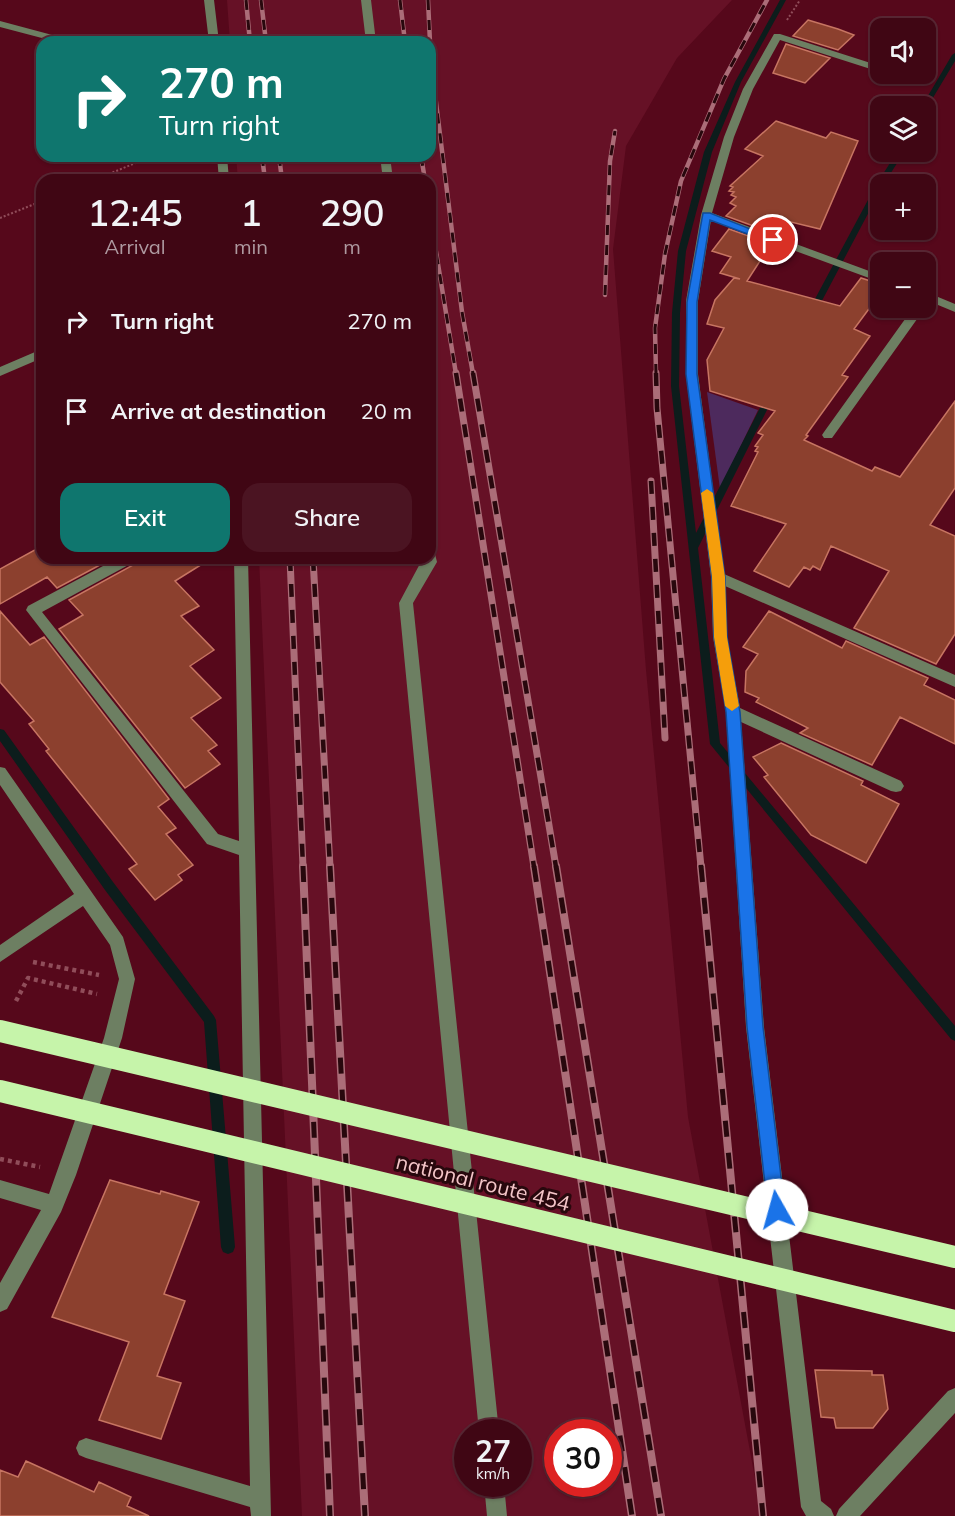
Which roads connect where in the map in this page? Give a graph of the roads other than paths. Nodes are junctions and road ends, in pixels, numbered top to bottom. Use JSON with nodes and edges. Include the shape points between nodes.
{"nodes":[{"id":1,"x":209,"y":0,"type":"edge"},
{"id":2,"x":366,"y":0,"type":"edge"},
{"id":3,"x":0,"y":24,"type":"edge"},
{"id":4,"x":45,"y":36,"type":"edge"},
{"id":5,"x":213,"y":36,"type":"edge"},
{"id":6,"x":370,"y":36,"type":"edge"},
{"id":7,"x":870,"y":66,"type":"edge"},
{"id":8,"x":706,"y":215,"type":"junction"},
{"id":9,"x":870,"y":275,"type":"edge"},
{"id":10,"x":936,"y":301,"type":"edge"},
{"id":11,"x":955,"y":308,"type":"edge"},
{"id":12,"x":912,"y":318,"type":"edge"},
{"id":13,"x":36,"y":356,"type":"edge"},
{"id":14,"x":0,"y":372,"type":"edge"},
{"id":15,"x":828,"y":435,"type":"dead end"},
{"id":16,"x":118,"y":564,"type":"edge"},
{"id":17,"x":241,"y":564,"type":"edge"},
{"id":18,"x":429,"y":564,"type":"edge"},
{"id":19,"x":718,"y":577,"type":"junction"},
{"id":20,"x":955,"y":681,"type":"edge"},
{"id":21,"x":733,"y":712,"type":"junction"},
{"id":22,"x":0,"y":773,"type":"edge"},
{"id":23,"x":896,"y":786,"type":"dead end"},
{"id":24,"x":246,"y":850,"type":"junction"},
{"id":25,"x":84,"y":896,"type":"junction"},
{"id":26,"x":0,"y":954,"type":"edge"},
{"id":27,"x":0,"y":1032,"type":"edge"},
{"id":28,"x":0,"y":1091,"type":"edge"},
{"id":29,"x":0,"y":1189,"type":"edge"},
{"id":30,"x":54,"y":1205,"type":"junction"},
{"id":31,"x":955,"y":1257,"type":"edge"},
{"id":32,"x":0,"y":1302,"type":"edge"},
{"id":33,"x":955,"y":1321,"type":"edge"},
{"id":34,"x":955,"y":1398,"type":"edge"},
{"id":35,"x":488,"y":1419,"type":"edge"},
{"id":36,"x":86,"y":1448,"type":"dead end"},
{"id":37,"x":495,"y":1497,"type":"edge"},
{"id":38,"x":262,"y":1508,"type":"edge"},
{"id":39,"x":497,"y":1516,"type":"edge"},
{"id":40,"x":824,"y":1516,"type":"edge"},
{"id":41,"x":846,"y":1516,"type":"edge"}],
"edges":[{"from":1,"to":5,"type":"street"},
{"from":2,"to":6,"type":"street"},
{"from":3,"to":4,"type":"street"},
{"from":7,"to":8,"type":"street","via":[[777,36],[748,88]]},
{"from":8,"to":9,"type":"street"},
{"from":8,"to":19,"type":"street","via":[[692,302],[692,374]]},
{"from":10,"to":11,"type":"street"},
{"from":12,"to":15,"type":"street"},
{"from":13,"to":14,"type":"street"},
{"from":16,"to":24,"type":"street","via":[[33,610],[213,838]]},
{"from":17,"to":24,"type":"street"},
{"from":18,"to":35,"type":"street","via":[[406,603]]},
{"from":19,"to":20,"type":"street"},
{"from":19,"to":21,"type":"street","via":[[720,637]]},
{"from":21,"to":23,"type":"street"},
{"from":21,"to":40,"type":"street","via":[[755,1027],[811,1507]]},
{"from":22,"to":25,"type":"street"},
{"from":24,"to":38,"type":"street"},
{"from":25,"to":26,"type":"street"},
{"from":25,"to":30,"type":"street","via":[[117,942],[128,979],[113,1038]]},
{"from":27,"to":31,"type":"highway","name":"national route 454","bridge":true},
{"from":28,"to":33,"type":"highway","name":"national route 454","bridge":true},
{"from":29,"to":30,"type":"street"},
{"from":30,"to":32,"type":"street"},
{"from":34,"to":41,"type":"street"},
{"from":36,"to":38,"type":"street"},
{"from":37,"to":39,"type":"street"}]}
